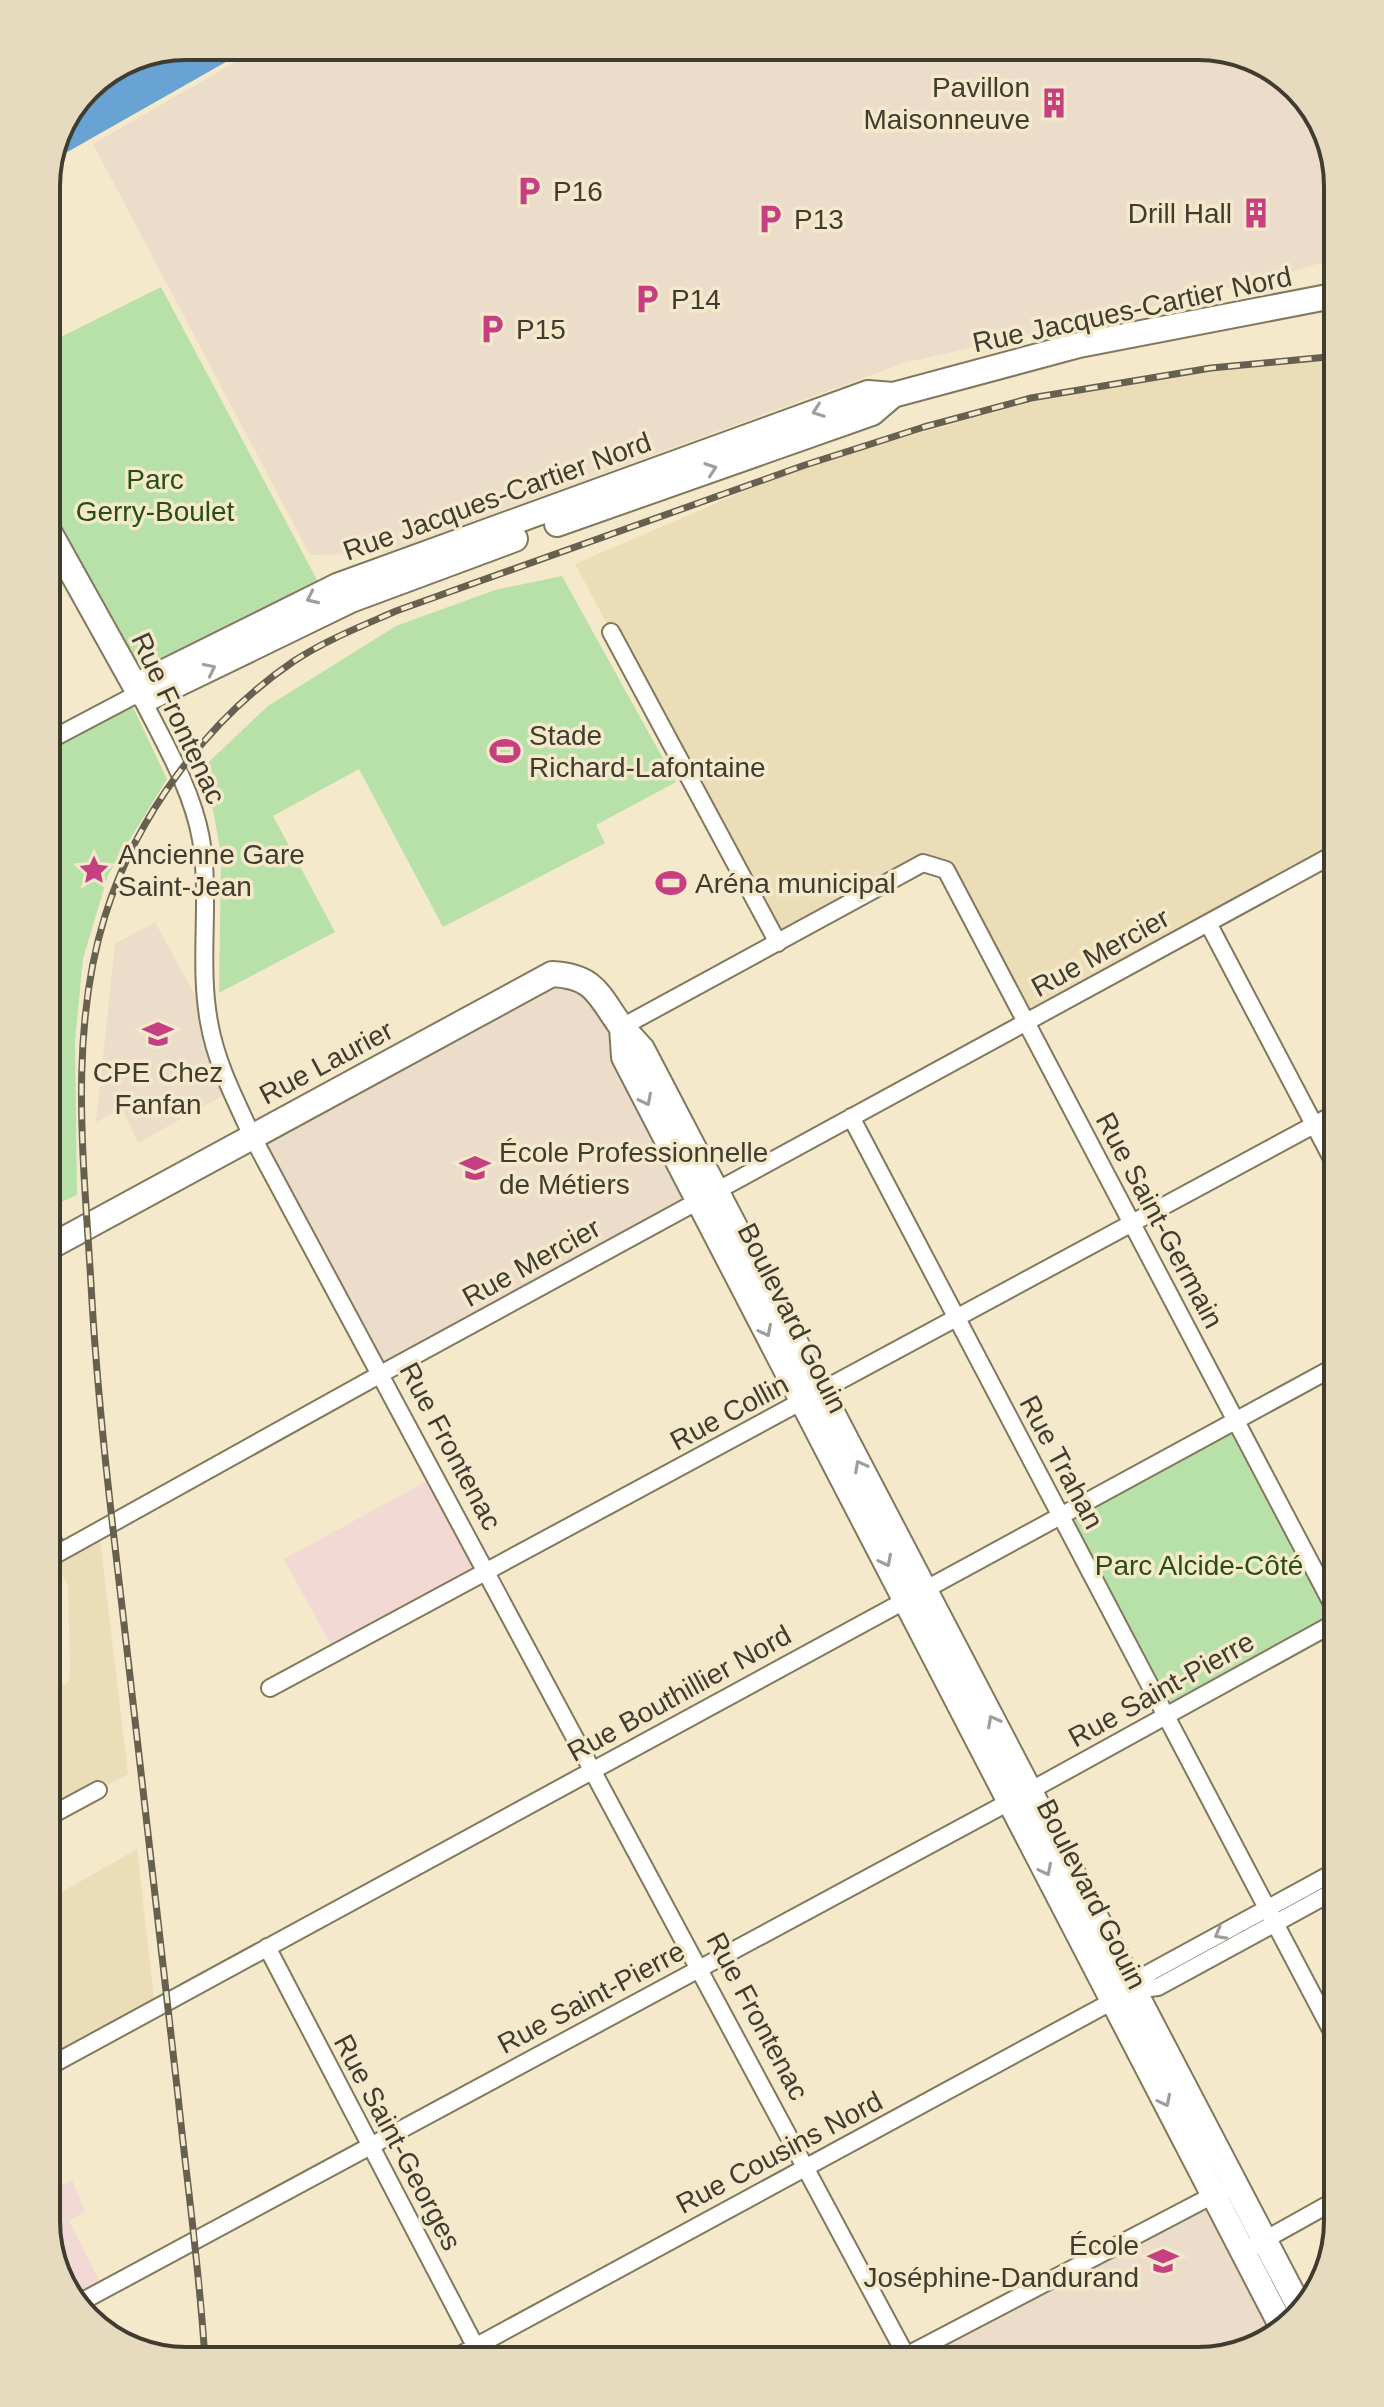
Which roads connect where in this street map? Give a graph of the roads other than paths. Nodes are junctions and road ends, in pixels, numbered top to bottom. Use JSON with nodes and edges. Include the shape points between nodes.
{"nodes":[{"id":1,"x":1324,"y":298,"type":"edge"},
{"id":2,"x":60,"y":551,"type":"edge"},
{"id":3,"x":611,"y":632,"type":"dead end"},
{"id":4,"x":139,"y":693,"type":"junction"},
{"id":5,"x":60,"y":735,"type":"edge"},
{"id":6,"x":1324,"y":860,"type":"edge"},
{"id":7,"x":1208,"y":923,"type":"junction"},
{"id":8,"x":778,"y":943,"type":"junction"},
{"id":9,"x":1027,"y":1021,"type":"junction"},
{"id":10,"x":622,"y":1027,"type":"junction"},
{"id":11,"x":851,"y":1117,"type":"junction"},
{"id":12,"x":1324,"y":1120,"type":"edge"},
{"id":13,"x":1314,"y":1125,"type":"junction"},
{"id":14,"x":252,"y":1136,"type":"junction"},
{"id":15,"x":1324,"y":1144,"type":"edge"},
{"id":16,"x":707,"y":1195,"type":"junction"},
{"id":17,"x":1133,"y":1223,"type":"junction"},
{"id":18,"x":60,"y":1241,"type":"edge"},
{"id":19,"x":957,"y":1318,"type":"junction"},
{"id":20,"x":1324,"y":1373,"type":"edge"},
{"id":21,"x":379,"y":1375,"type":"junction"},
{"id":22,"x":812,"y":1397,"type":"junction"},
{"id":23,"x":1236,"y":1421,"type":"junction"},
{"id":24,"x":1061,"y":1515,"type":"junction"},
{"id":25,"x":60,"y":1552,"type":"edge"},
{"id":26,"x":485,"y":1572,"type":"junction"},
{"id":27,"x":1324,"y":1591,"type":"edge"},
{"id":28,"x":915,"y":1594,"type":"junction"},
{"id":29,"x":1324,"y":1626,"type":"edge"},
{"id":30,"x":270,"y":1688,"type":"dead end"},
{"id":31,"x":1166,"y":1715,"type":"junction"},
{"id":32,"x":592,"y":1770,"type":"junction"},
{"id":33,"x":98,"y":1790,"type":"dead end"},
{"id":34,"x":1020,"y":1796,"type":"junction"},
{"id":35,"x":60,"y":1810,"type":"edge"},
{"id":36,"x":1324,"y":1880,"type":"edge"},
{"id":37,"x":1324,"y":1895,"type":"edge"},
{"id":38,"x":1271,"y":1916,"type":"junction"},
{"id":39,"x":267,"y":1947,"type":"junction"},
{"id":40,"x":699,"y":1969,"type":"junction"},
{"id":41,"x":1123,"y":1995,"type":"junction"},
{"id":42,"x":1324,"y":2016,"type":"edge"},
{"id":43,"x":60,"y":2060,"type":"edge"},
{"id":44,"x":371,"y":2146,"type":"junction"},
{"id":45,"x":806,"y":2168,"type":"junction"},
{"id":46,"x":1224,"y":2190,"type":"junction"},
{"id":47,"x":1324,"y":2207,"type":"edge"},
{"id":48,"x":1254,"y":2246,"type":"junction"},
{"id":49,"x":87,"y":2299,"type":"edge"},
{"id":50,"x":1295,"y":2302,"type":"edge"},
{"id":51,"x":1279,"y":2318,"type":"edge"},
{"id":52,"x":475,"y":2347,"type":"edge"},
{"id":53,"x":491,"y":2347,"type":"edge"},
{"id":54,"x":898,"y":2347,"type":"edge"},
{"id":55,"x":927,"y":2347,"type":"edge"}],
"edges":[{"from":1,"to":4,"type":"street","name":"Rue Jacques-Cartier Nord","via":[[1079,345],[893,395],[872,413],[351,600],[151,697]]},
{"from":2,"to":4,"type":"street","name":"Rue Frontenac"},
{"from":3,"to":8,"type":"street"},
{"from":4,"to":5,"type":"street","name":"Rue Jacques-Cartier Nord"},
{"from":4,"to":14,"type":"street","name":"Rue Frontenac","via":[[179,773],[200,835],[208,1019],[215,1050]]},
{"from":6,"to":7,"type":"street","name":"Rue Mercier"},
{"from":7,"to":9,"type":"street","name":"Rue Mercier"},
{"from":7,"to":13,"type":"street"},
{"from":8,"to":9,"type":"street","name":"Rue Saint-Germain","via":[[923,863],[946,870]]},
{"from":8,"to":10,"type":"street"},
{"from":9,"to":11,"type":"street","name":"Rue Mercier"},
{"from":9,"to":17,"type":"street","name":"Rue Saint-Germain"},
{"from":10,"to":14,"type":"street","name":"Rue Laurier","via":[[596,987],[574,975],[552,974]]},
{"from":10,"to":16,"type":"street","name":"Boulevard Gouin","via":[[642,1049]]},
{"from":11,"to":16,"type":"street","name":"Rue Mercier"},
{"from":11,"to":19,"type":"street","name":"Rue Trahan"},
{"from":12,"to":13,"type":"street","name":"Rue Collin"},
{"from":13,"to":15,"type":"street"},
{"from":13,"to":17,"type":"street","name":"Rue Collin"},
{"from":14,"to":18,"type":"street","name":"Rue Laurier"},
{"from":14,"to":21,"type":"street","name":"Rue Frontenac"},
{"from":16,"to":21,"type":"street","name":"Rue Mercier"},
{"from":16,"to":22,"type":"street","name":"Boulevard Gouin"},
{"from":17,"to":19,"type":"street","name":"Rue Collin"},
{"from":17,"to":23,"type":"street","name":"Rue Saint-Germain"},
{"from":19,"to":22,"type":"street","name":"Rue Collin"},
{"from":19,"to":24,"type":"street","name":"Rue Trahan"},
{"from":20,"to":23,"type":"street","name":"Rue Bouthillier Nord"},
{"from":21,"to":25,"type":"street","name":"Rue Mercier"},
{"from":21,"to":26,"type":"street","name":"Rue Frontenac"},
{"from":22,"to":26,"type":"street","name":"Rue Collin"},
{"from":22,"to":28,"type":"street","name":"Boulevard Gouin"},
{"from":23,"to":24,"type":"street","name":"Rue Bouthillier Nord"},
{"from":23,"to":27,"type":"street","name":"Rue Saint-Germain"},
{"from":24,"to":28,"type":"street","name":"Rue Bouthillier Nord"},
{"from":24,"to":31,"type":"street","name":"Rue Trahan"},
{"from":26,"to":30,"type":"street","name":"Rue Collin"},
{"from":26,"to":32,"type":"street","name":"Rue Frontenac"},
{"from":28,"to":32,"type":"street","name":"Rue Bouthillier Nord"},
{"from":28,"to":34,"type":"street","name":"Boulevard Gouin"},
{"from":29,"to":31,"type":"street","name":"Rue Saint-Pierre"},
{"from":31,"to":34,"type":"street","name":"Rue Saint-Pierre"},
{"from":31,"to":38,"type":"street","name":"Rue Trahan"},
{"from":32,"to":39,"type":"street","name":"Rue Bouthillier Nord"},
{"from":32,"to":40,"type":"street","name":"Rue Frontenac"},
{"from":33,"to":35,"type":"street"},
{"from":34,"to":40,"type":"street","name":"Rue Saint-Pierre"},
{"from":34,"to":41,"type":"street","name":"Boulevard Gouin"},
{"from":36,"to":38,"type":"street","name":"Rue Cousins Nord"},
{"from":37,"to":38,"type":"street","name":"Rue Cousins Nord"},
{"from":38,"to":41,"type":"street","name":"Rue Cousins Nord","via":[[1158,1987]]},
{"from":38,"to":42,"type":"street","name":"Rue Trahan"},
{"from":39,"to":43,"type":"street","name":"Rue Bouthillier Nord"},
{"from":39,"to":44,"type":"street","name":"Rue Saint-Georges"},
{"from":40,"to":44,"type":"street","name":"Rue Saint-Pierre"},
{"from":40,"to":45,"type":"street","name":"Rue Frontenac"},
{"from":41,"to":45,"type":"street","name":"Rue Cousins Nord"},
{"from":41,"to":46,"type":"street","name":"Boulevard Gouin"},
{"from":44,"to":49,"type":"street","name":"Rue Saint-Pierre"},
{"from":44,"to":52,"type":"street","name":"Rue Saint-Georges"},
{"from":45,"to":53,"type":"street","name":"Rue Cousins Nord"},
{"from":45,"to":54,"type":"street","name":"Rue Frontenac"},
{"from":46,"to":48,"type":"street","name":"Boulevard Gouin"},
{"from":46,"to":55,"type":"street"},
{"from":47,"to":48,"type":"street"},
{"from":48,"to":50,"type":"street","name":"Boulevard Gouin"},
{"from":48,"to":51,"type":"street","name":"Boulevard Gouin"}]}
